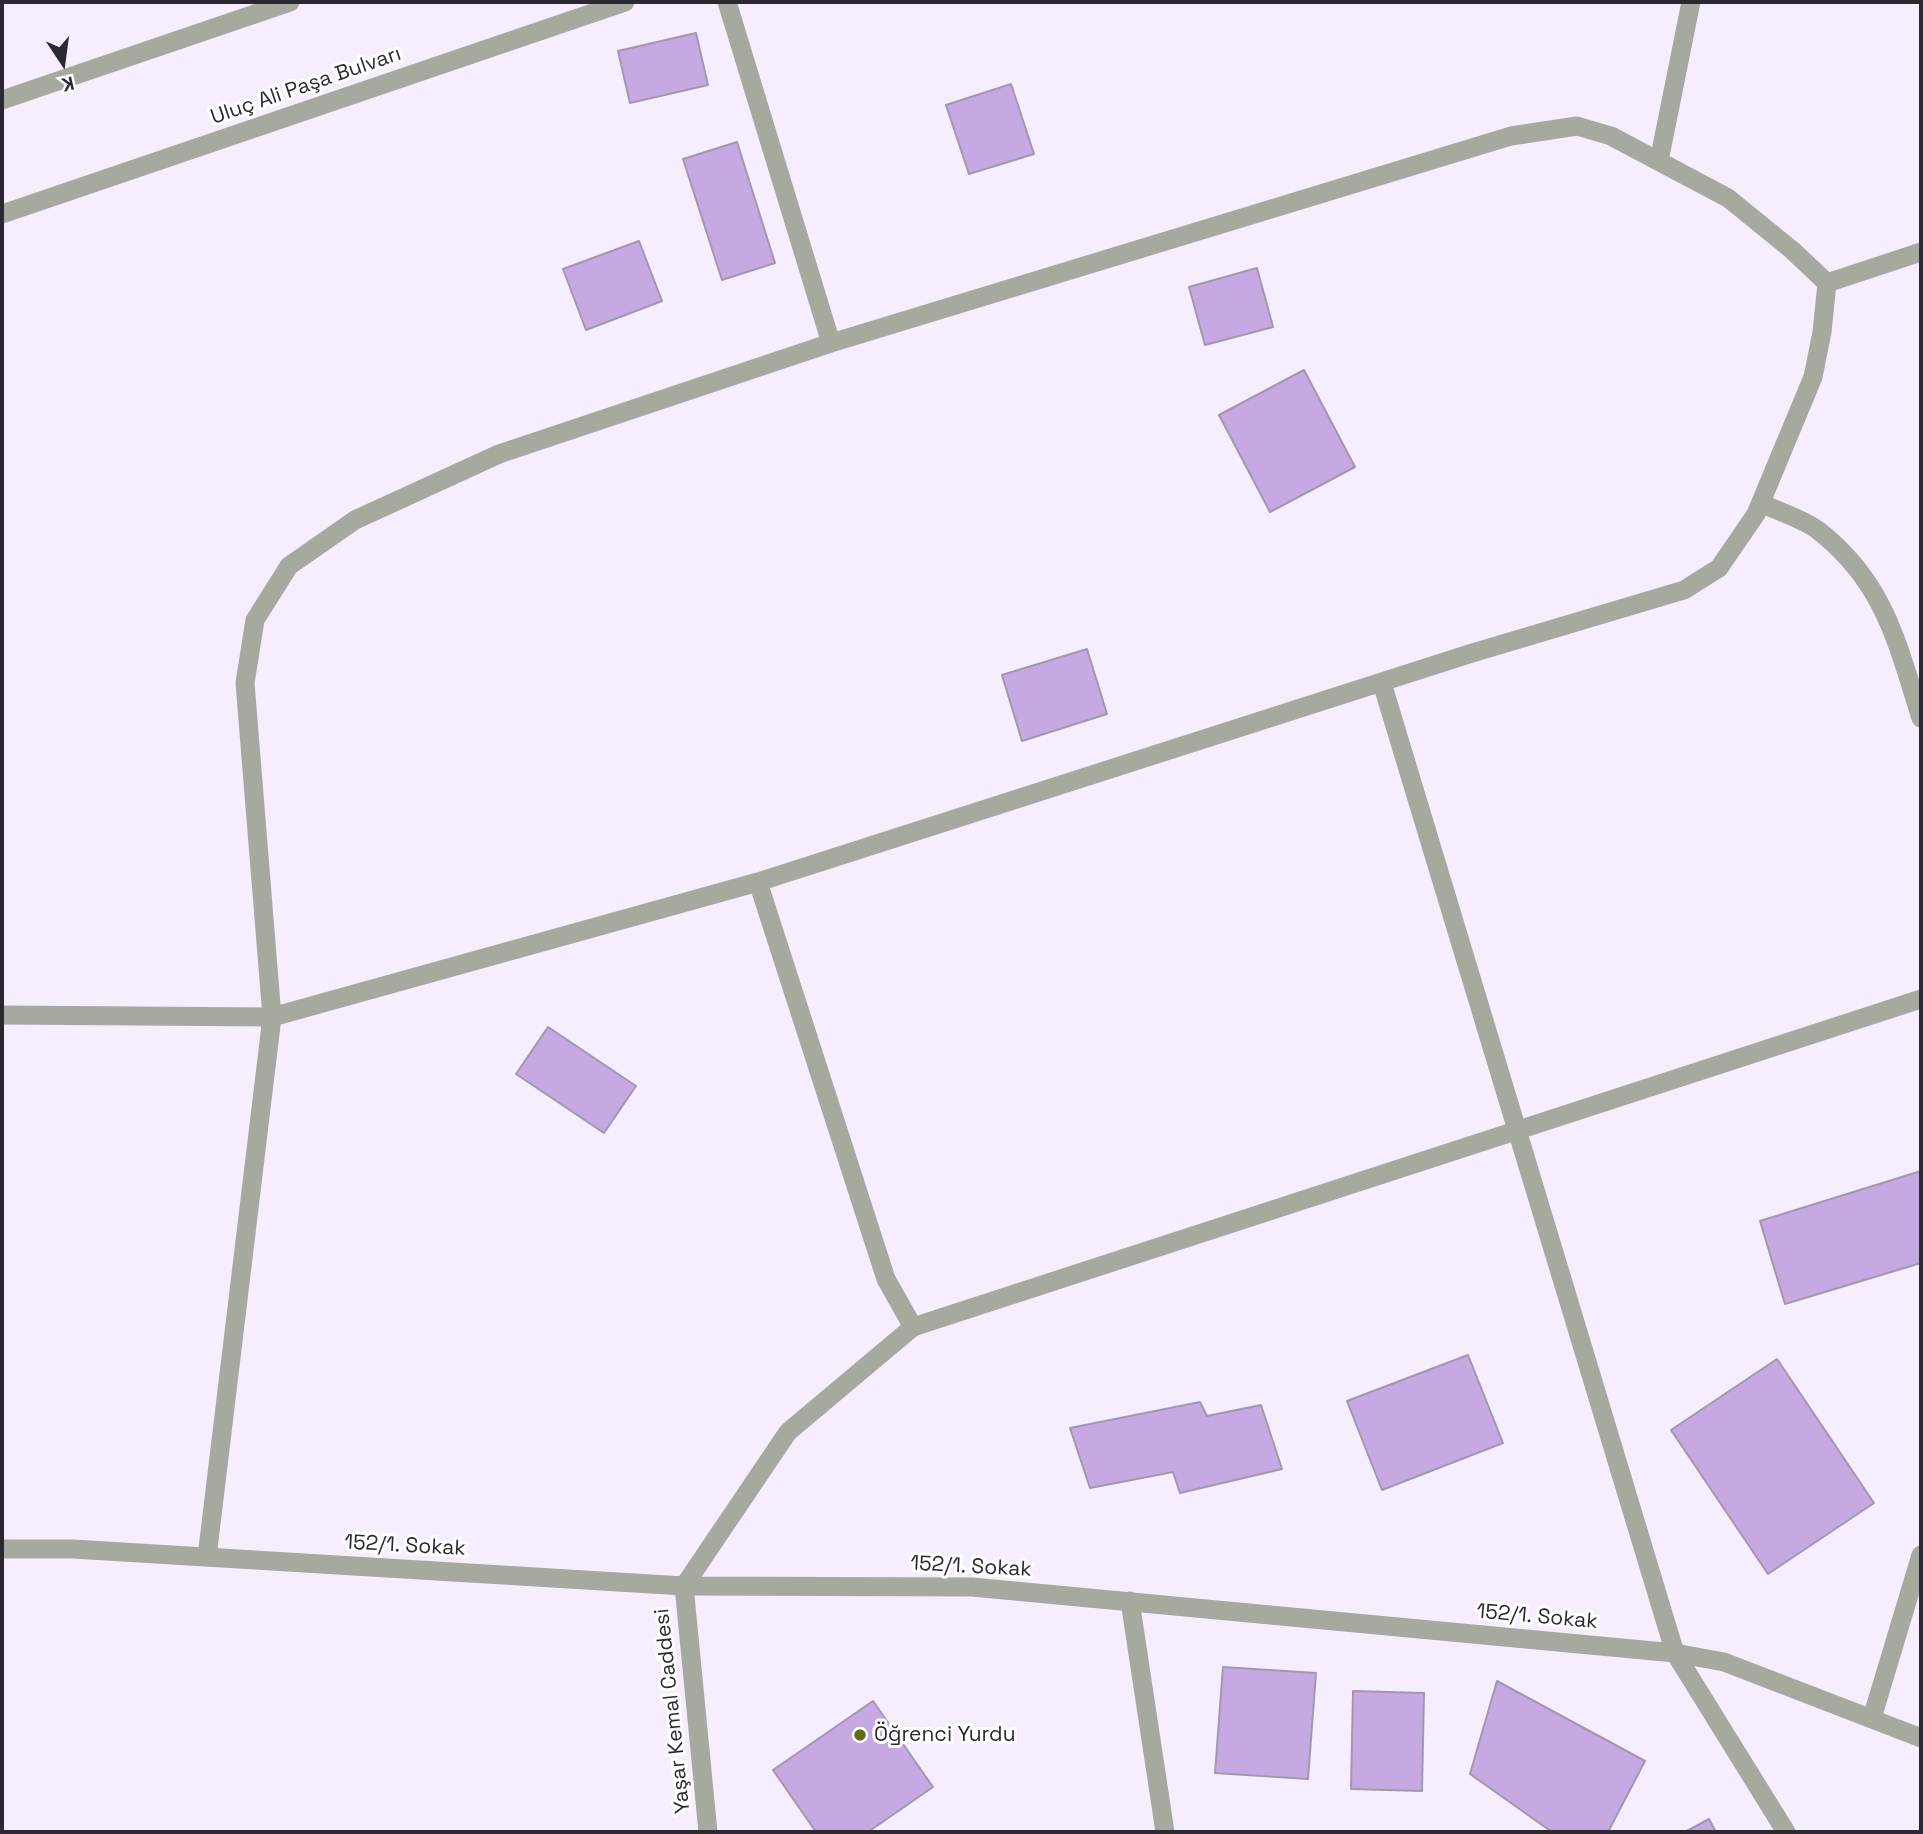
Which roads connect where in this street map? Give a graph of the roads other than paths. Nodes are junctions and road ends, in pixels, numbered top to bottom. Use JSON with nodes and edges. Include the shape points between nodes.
{"nodes":[{"id":1,"x":290,"y":2,"type":"edge"},
{"id":2,"x":625,"y":2,"type":"edge"},
{"id":3,"x":727,"y":2,"type":"edge"},
{"id":4,"x":1691,"y":2,"type":"edge"},
{"id":5,"x":2,"y":100,"type":"edge"},
{"id":6,"x":1659,"y":161,"type":"junction"},
{"id":7,"x":2,"y":214,"type":"edge"},
{"id":8,"x":1921,"y":253,"type":"edge"},
{"id":9,"x":1826,"y":283,"type":"junction"},
{"id":10,"x":831,"y":343,"type":"junction"},
{"id":11,"x":1761,"y":503,"type":"junction"},
{"id":12,"x":1382,"y":683,"type":"junction"},
{"id":13,"x":1921,"y":718,"type":"edge"},
{"id":14,"x":758,"y":882,"type":"junction"},
{"id":15,"x":1921,"y":999,"type":"edge"},
{"id":16,"x":2,"y":1015,"type":"edge"},
{"id":17,"x":272,"y":1017,"type":"junction"},
{"id":18,"x":1516,"y":1130,"type":"junction"},
{"id":19,"x":914,"y":1327,"type":"junction"},
{"id":20,"x":2,"y":1549,"type":"edge"},
{"id":21,"x":1921,"y":1555,"type":"edge"},
{"id":22,"x":206,"y":1557,"type":"junction"},
{"id":23,"x":684,"y":1586,"type":"junction"},
{"id":24,"x":1130,"y":1601,"type":"junction"},
{"id":25,"x":1675,"y":1653,"type":"junction"},
{"id":26,"x":1872,"y":1718,"type":"junction"},
{"id":27,"x":1921,"y":1738,"type":"edge"},
{"id":28,"x":708,"y":1832,"type":"edge"},
{"id":29,"x":1165,"y":1832,"type":"edge"},
{"id":30,"x":1786,"y":1832,"type":"edge"}],
"edges":[{"from":1,"to":5,"type":"street"},
{"from":2,"to":7,"type":"street","name":"Uluç Ali Paşa Bulvarı"},
{"from":3,"to":10,"type":"street"},
{"from":4,"to":6,"type":"street"},
{"from":6,"to":9,"type":"street","via":[[1728,198]]},
{"from":6,"to":10,"type":"street","via":[[1611,136],[1577,127],[1511,136]]},
{"from":8,"to":9,"type":"street"},
{"from":9,"to":11,"type":"street","via":[[1813,377]]},
{"from":10,"to":17,"type":"street","via":[[499,454],[355,520],[289,566],[256,620],[245,683]]},
{"from":11,"to":12,"type":"street","via":[[1719,568],[1684,590]]},
{"from":11,"to":13,"type":"street","via":[[1818,530],[1867,578],[1888,616]]},
{"from":12,"to":14,"type":"street"},
{"from":12,"to":18,"type":"street"},
{"from":14,"to":17,"type":"street"},
{"from":14,"to":19,"type":"street","via":[[886,1279]]},
{"from":15,"to":18,"type":"street"},
{"from":16,"to":17,"type":"street"},
{"from":17,"to":22,"type":"street"},
{"from":18,"to":19,"type":"street"},
{"from":18,"to":25,"type":"street"},
{"from":19,"to":23,"type":"street","via":[[788,1432]]},
{"from":20,"to":22,"type":"street","name":"152/1. Sokak"},
{"from":21,"to":26,"type":"street"},
{"from":22,"to":23,"type":"street","name":"152/1. Sokak"},
{"from":23,"to":24,"type":"street","name":"152/1. Sokak","via":[[972,1587]]},
{"from":23,"to":28,"type":"street","name":"Yaşar Kemal Caddesi"},
{"from":24,"to":25,"type":"street","name":"152/1. Sokak"},
{"from":24,"to":29,"type":"street"},
{"from":25,"to":26,"type":"street","name":"152/1. Sokak","via":[[1724,1662]]},
{"from":25,"to":30,"type":"street"},
{"from":26,"to":27,"type":"street","name":"152/1. Sokak"}]}
